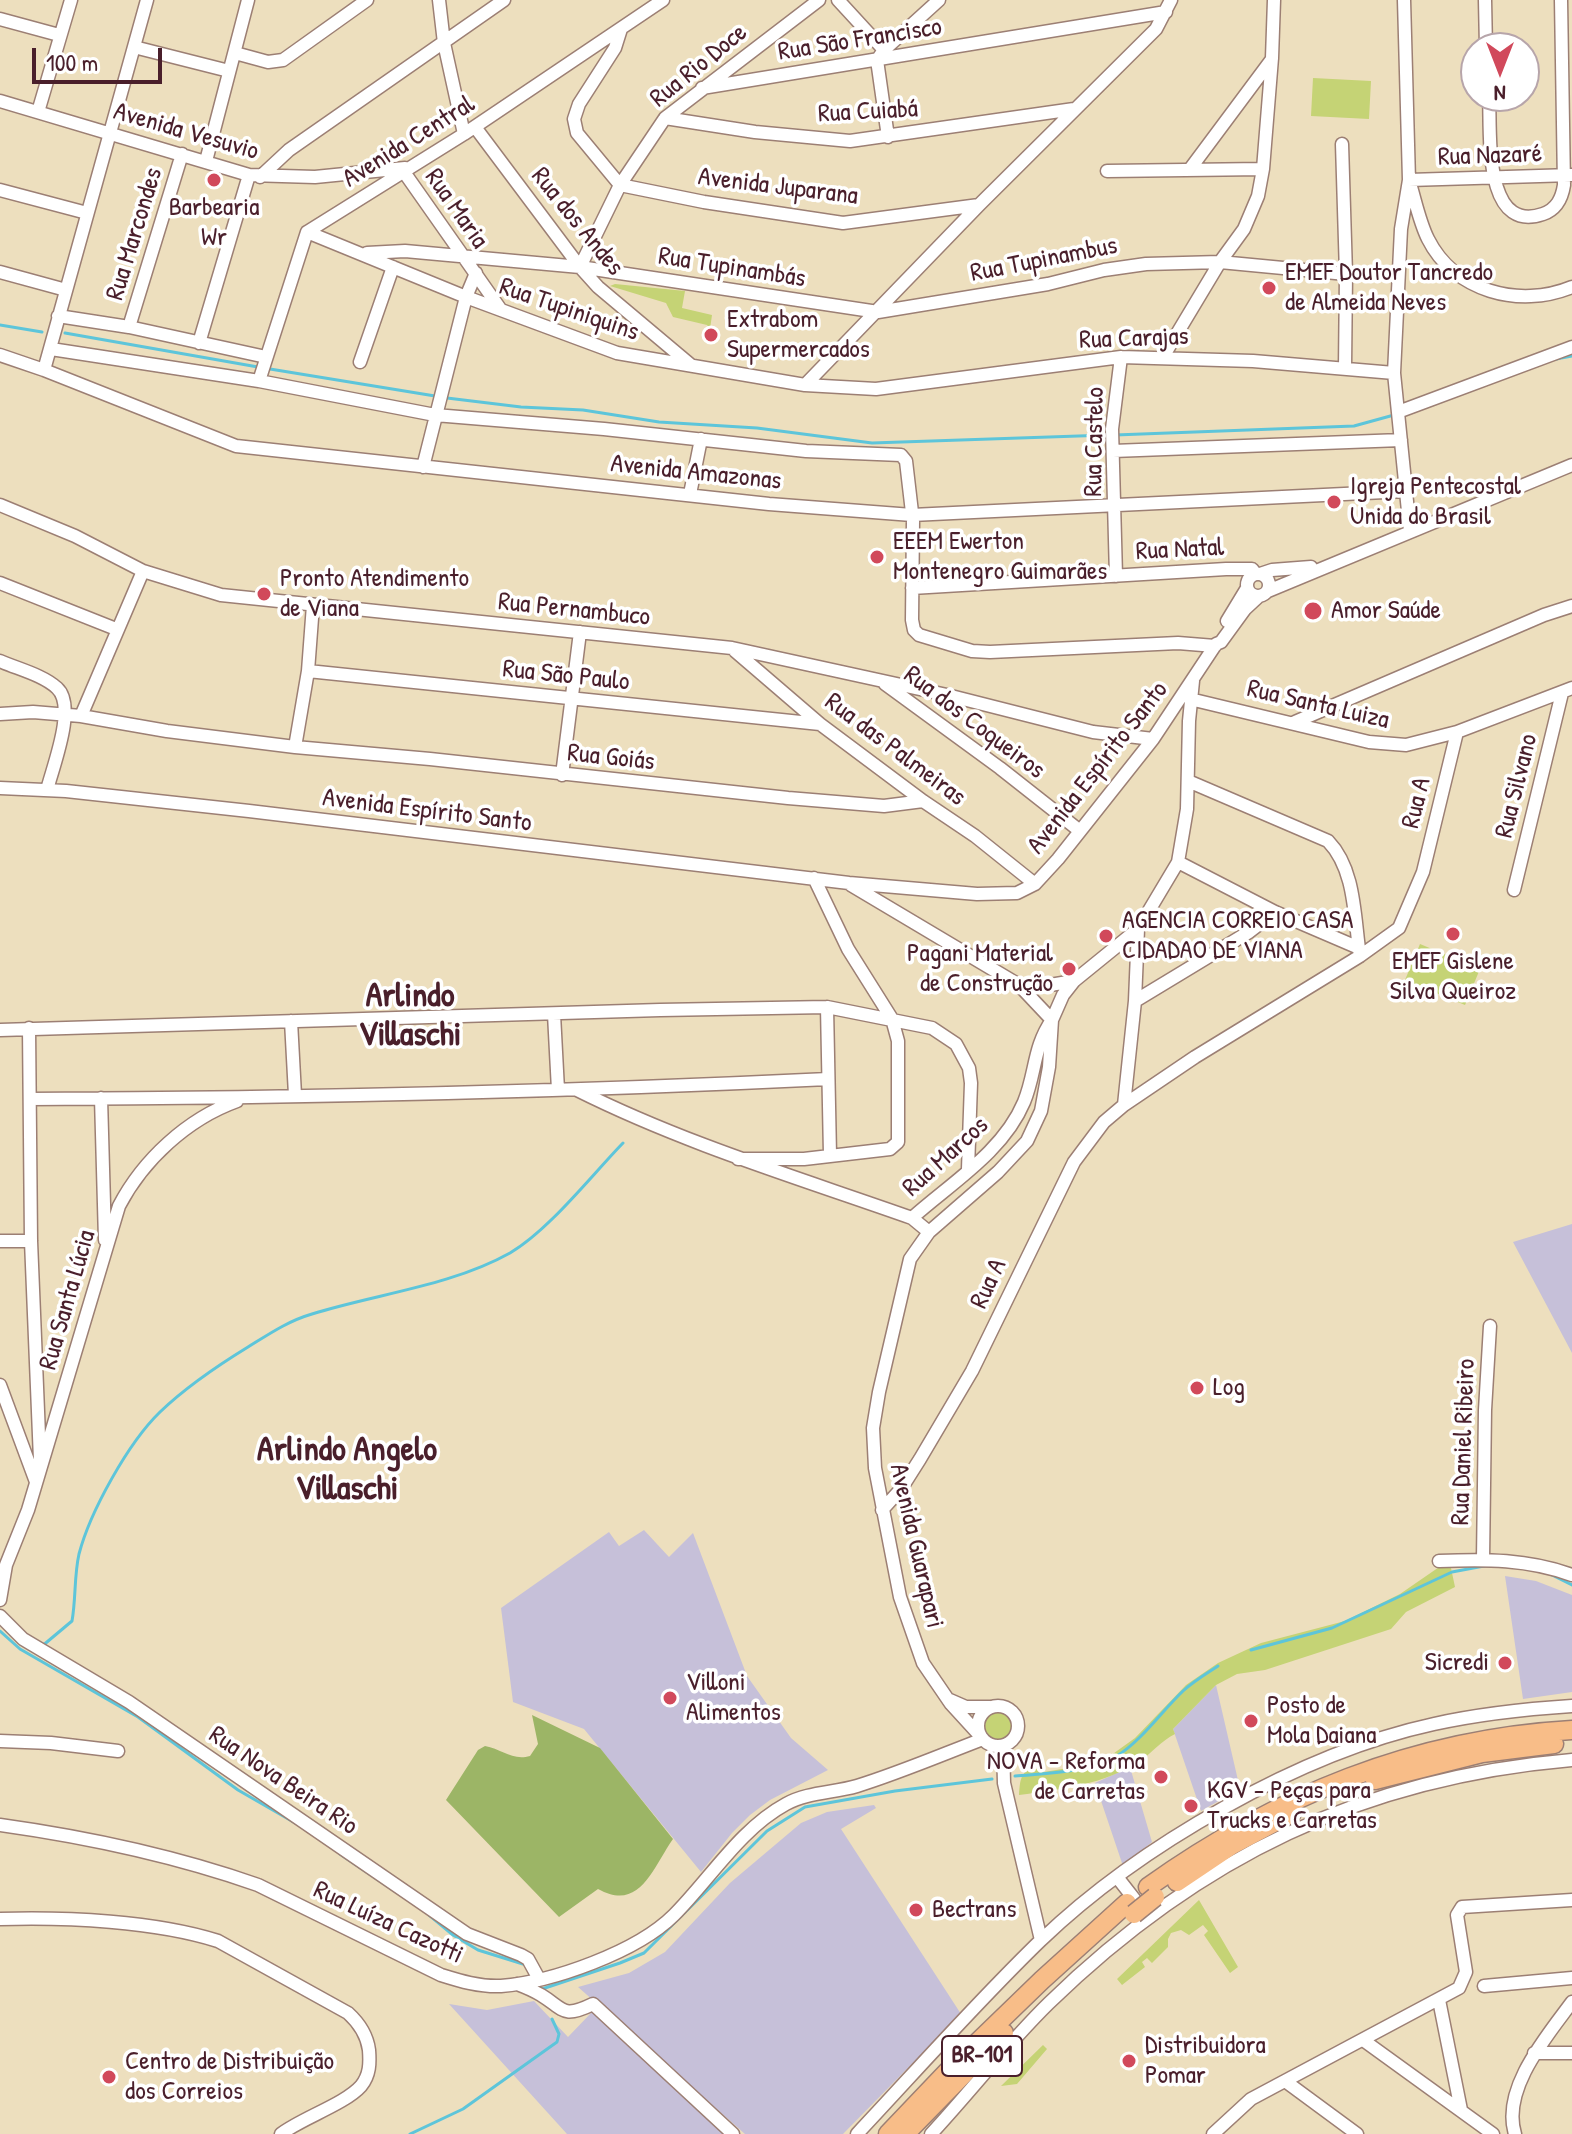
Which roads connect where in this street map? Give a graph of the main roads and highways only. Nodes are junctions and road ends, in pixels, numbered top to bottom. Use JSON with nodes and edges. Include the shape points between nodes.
{"nodes":[{"id":1,"x":1572,"y":1730,"type":"edge"},
{"id":2,"x":1572,"y":1743,"type":"edge"},
{"id":3,"x":1143,"y":1904,"type":"junction"},
{"id":4,"x":888,"y":2134,"type":"edge"},
{"id":5,"x":905,"y":2134,"type":"edge"}],
"edges":[{"from":1,"to":3,"type":"highway","number":"BR-101","via":[[1445,1747],[1293,1799],[1197,1853]]},
{"from":2,"to":3,"type":"highway","number":"BR-101","via":[[1482,1753],[1333,1794],[1232,1845]]},
{"from":3,"to":4,"type":"highway","number":"BR-101","via":[[1031,1990]]},
{"from":3,"to":5,"type":"highway","number":"BR-101","via":[[1059,1978]]}]}
